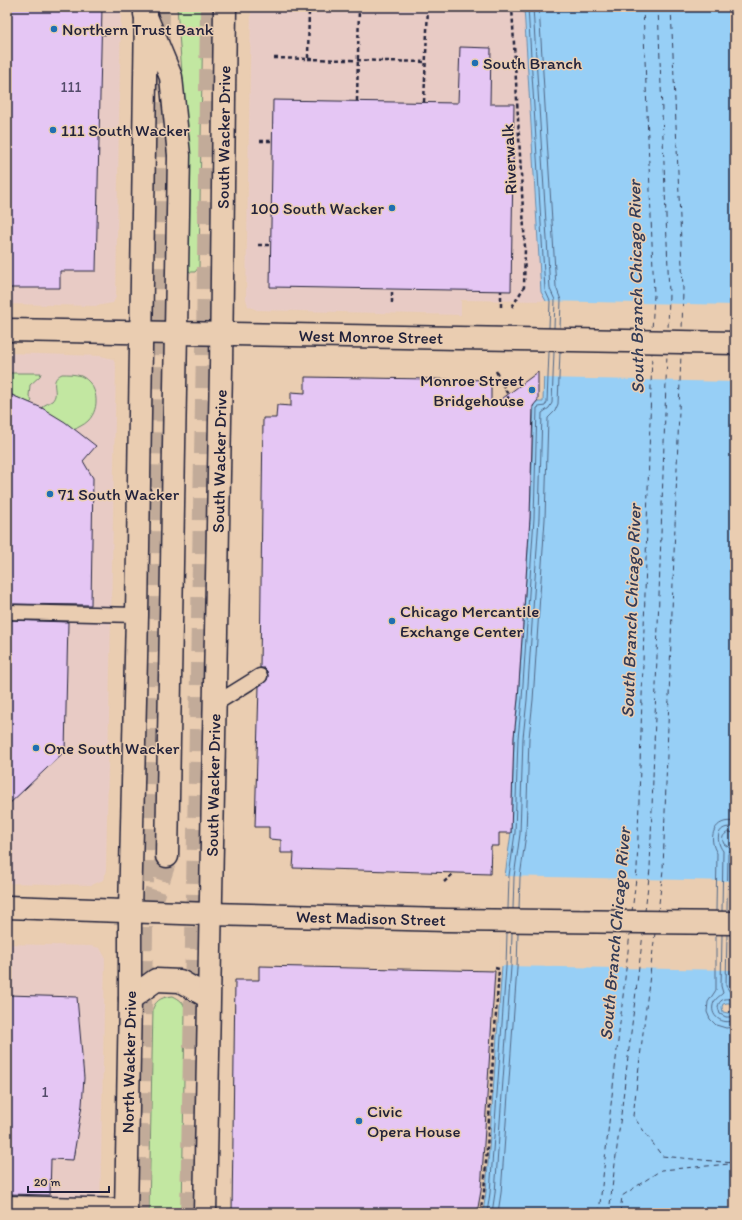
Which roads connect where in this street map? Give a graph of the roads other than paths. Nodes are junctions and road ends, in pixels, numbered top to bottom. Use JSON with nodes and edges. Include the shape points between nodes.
{"nodes":[{"id":1,"x":225,"y":7,"type":"edge"},
{"id":2,"x":146,"y":10,"type":"edge"},
{"id":3,"x":7,"y":330,"type":"edge"},
{"id":4,"x":141,"y":333,"type":"junction"},
{"id":5,"x":177,"y":333,"type":"junction"},
{"id":6,"x":222,"y":334,"type":"junction"},
{"id":7,"x":735,"y":343,"type":"edge"},
{"id":8,"x":7,"y":612,"type":"edge"},
{"id":9,"x":137,"y":615,"type":"junction"},
{"id":10,"x":260,"y":676,"type":"dead end"},
{"id":11,"x":215,"y":704,"type":"junction"},
{"id":12,"x":167,"y":856,"type":"tunnel mouth"},
{"id":13,"x":7,"y":907,"type":"edge"},
{"id":14,"x":130,"y":911,"type":"junction"},
{"id":15,"x":210,"y":914,"type":"junction"},
{"id":16,"x":735,"y":923,"type":"edge"},
{"id":17,"x":208,"y":997,"type":"junction"},
{"id":18,"x":130,"y":998,"type":"junction"},
{"id":19,"x":7,"y":1203,"type":"edge"},
{"id":20,"x":126,"y":1210,"type":"edge"},
{"id":21,"x":205,"y":1213,"type":"edge"}],
"edges":[{"from":1,"to":6,"type":"main road","name":"South Wacker Drive"},
{"from":2,"to":4,"type":"main road"},
{"from":2,"to":5,"type":"main road","via":[[171,76],[179,155]]},
{"from":3,"to":4,"type":"main road","name":"West Monroe Street"},
{"from":4,"to":5,"type":"main road","name":"West Monroe Street"},
{"from":4,"to":9,"type":"main road"},
{"from":5,"to":6,"type":"main road","name":"West Monroe Street"},
{"from":5,"to":12,"type":"main road"},
{"from":6,"to":7,"type":"main road","name":"West Monroe Street"},
{"from":6,"to":11,"type":"main road","name":"South Wacker Drive"},
{"from":8,"to":9,"type":"lane"},
{"from":9,"to":14,"type":"main road"},
{"from":10,"to":11,"type":"lane"},
{"from":11,"to":15,"type":"main road","name":"South Wacker Drive"},
{"from":13,"to":14,"type":"main road","name":"West Madison Street"},
{"from":14,"to":15,"type":"main road","name":"West Madison Street"},
{"from":14,"to":18,"type":"main road","name":"North Wacker Drive"},
{"from":15,"to":16,"type":"main road","name":"West Madison Street"},
{"from":15,"to":17,"type":"main road"},
{"from":17,"to":18,"type":"main road","via":[[180,981],[156,980]]},
{"from":17,"to":21,"type":"main road"},
{"from":18,"to":20,"type":"main road","name":"North Wacker Drive"},
{"from":19,"to":20,"type":"lane"}]}
